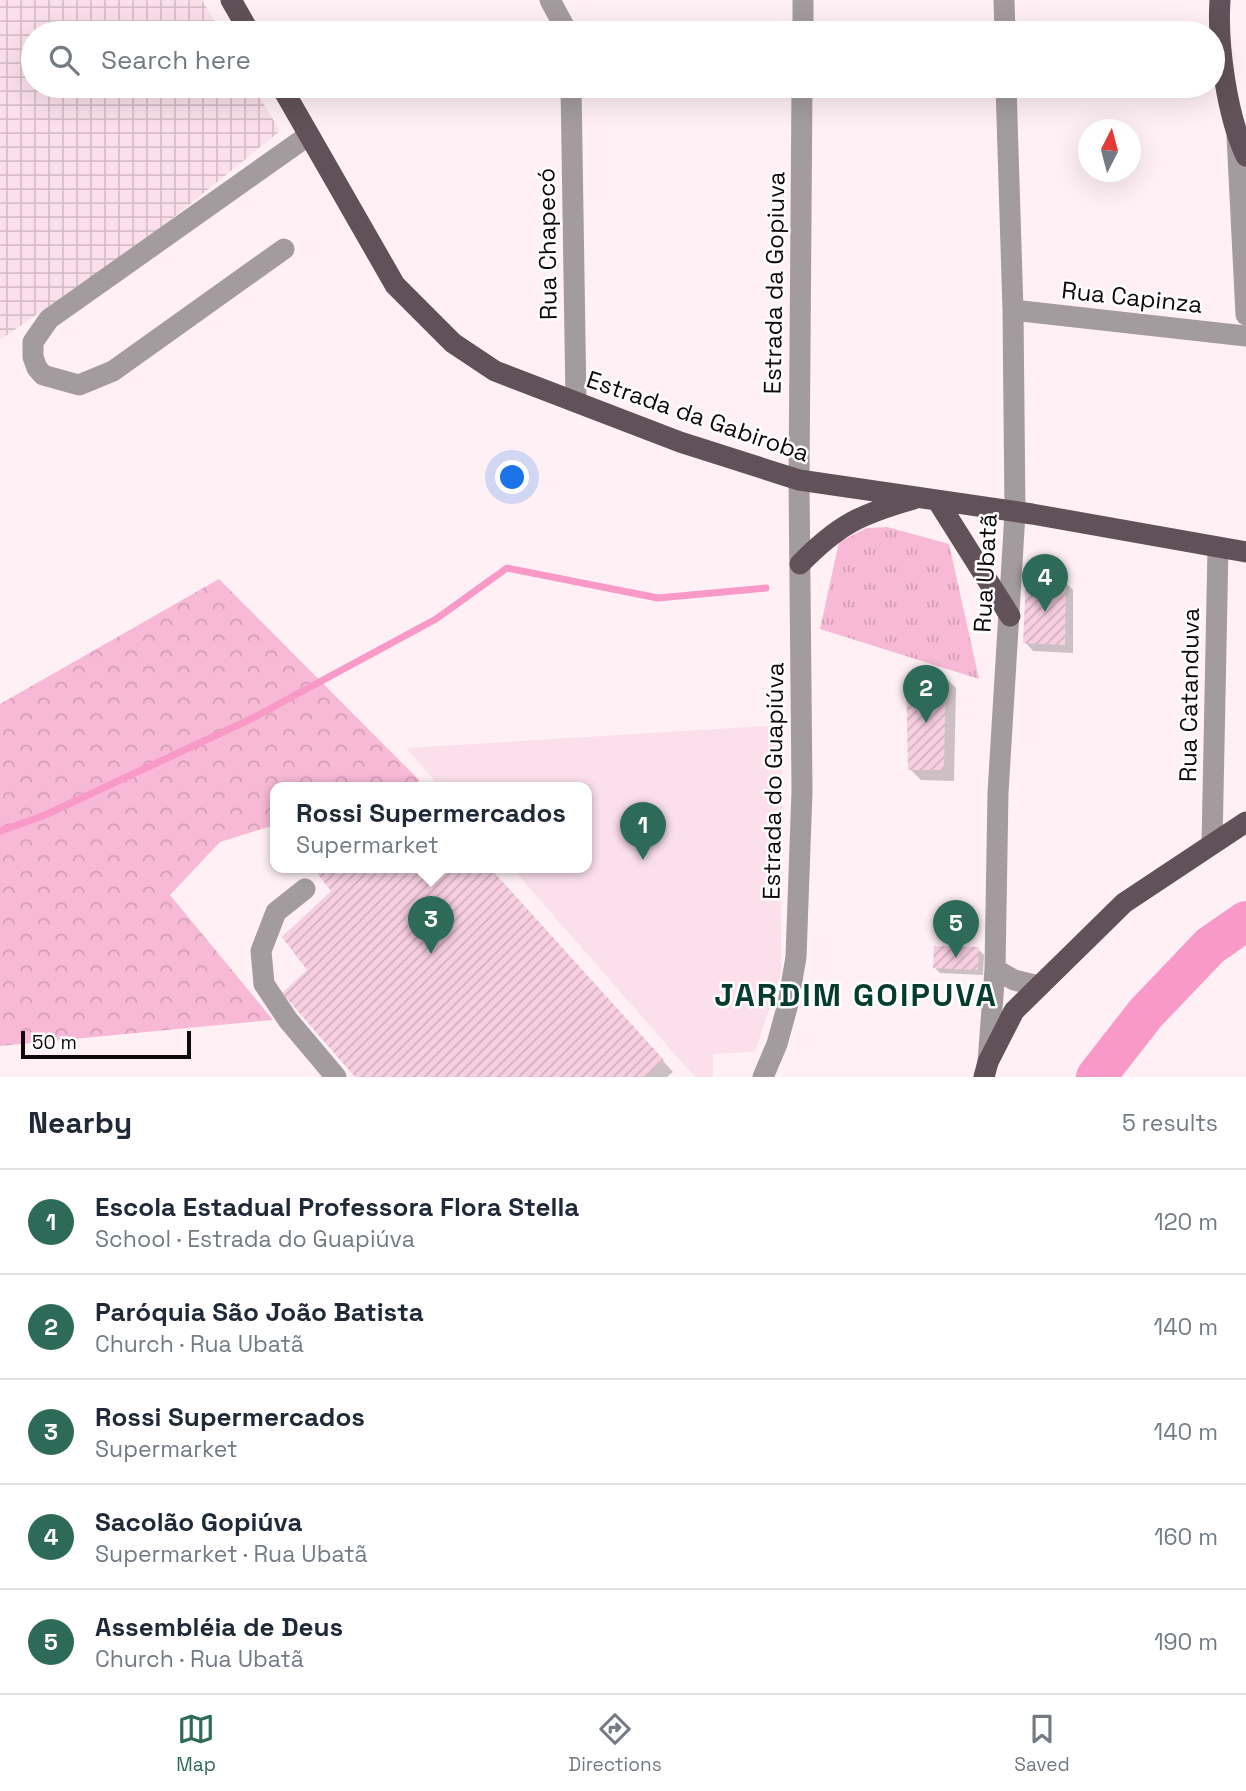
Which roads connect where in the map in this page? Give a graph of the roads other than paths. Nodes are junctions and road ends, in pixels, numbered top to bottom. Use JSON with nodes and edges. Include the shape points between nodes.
{"nodes":[{"id":1,"x":231,"y":0,"type":"edge"},
{"id":2,"x":550,"y":0,"type":"edge"},
{"id":3,"x":803,"y":0,"type":"edge"},
{"id":4,"x":1004,"y":0,"type":"edge"},
{"id":5,"x":1220,"y":0,"type":"edge"},
{"id":6,"x":243,"y":21,"type":"edge"},
{"id":7,"x":561,"y":21,"type":"edge"},
{"id":8,"x":803,"y":21,"type":"edge"},
{"id":9,"x":1005,"y":21,"type":"edge"},
{"id":10,"x":1221,"y":21,"type":"edge"},
{"id":11,"x":1225,"y":73,"type":"edge"},
{"id":12,"x":288,"y":98,"type":"edge"},
{"id":13,"x":571,"y":98,"type":"edge"},
{"id":14,"x":802,"y":98,"type":"edge"},
{"id":15,"x":1006,"y":98,"type":"edge"},
{"id":16,"x":309,"y":135,"type":"junction"},
{"id":17,"x":1237,"y":136,"type":"junction"},
{"id":18,"x":1246,"y":156,"type":"edge"},
{"id":19,"x":284,"y":249,"type":"dead end"},
{"id":20,"x":1013,"y":310,"type":"junction"},
{"id":21,"x":1246,"y":315,"type":"edge"},
{"id":22,"x":1246,"y":336,"type":"edge"},
{"id":23,"x":576,"y":402,"type":"junction"},
{"id":24,"x":799,"y":480,"type":"junction"},
{"id":25,"x":929,"y":499,"type":"junction"},
{"id":26,"x":1015,"y":513,"type":"junction"},
{"id":27,"x":1218,"y":548,"type":"junction"},
{"id":28,"x":1246,"y":552,"type":"edge"},
{"id":29,"x":800,"y":564,"type":"junction"},
{"id":30,"x":1010,"y":616,"type":"junction"},
{"id":31,"x":1246,"y":822,"type":"edge"},
{"id":32,"x":1212,"y":844,"type":"junction"},
{"id":33,"x":305,"y":889,"type":"dead end"},
{"id":34,"x":995,"y":969,"type":"junction"},
{"id":35,"x":1036,"y":989,"type":"junction"},
{"id":36,"x":988,"y":1072,"type":"edge"},
{"id":37,"x":336,"y":1077,"type":"edge"},
{"id":38,"x":763,"y":1077,"type":"edge"}],
"edges":[{"from":1,"to":6,"type":"main road"},
{"from":2,"to":7,"type":"street"},
{"from":3,"to":8,"type":"street"},
{"from":4,"to":9,"type":"street"},
{"from":5,"to":10,"type":"main road"},
{"from":11,"to":17,"type":"main road"},
{"from":12,"to":16,"type":"main road","name":"Estrada da Gabiroba"},
{"from":13,"to":23,"type":"street","name":"Rua Chapecó"},
{"from":14,"to":24,"type":"street","name":"Estrada da Gopiuva"},
{"from":15,"to":20,"type":"street","name":"Rua Ubatã"},
{"from":16,"to":19,"type":"street","via":[[49,319],[33,342],[37,368],[43,375],[79,385],[113,371]]},
{"from":16,"to":23,"type":"main road","name":"Estrada da Gabiroba","via":[[395,285],[430,323],[495,372]]},
{"from":17,"to":18,"type":"main road"},
{"from":17,"to":21,"type":"street"},
{"from":20,"to":22,"type":"street","name":"Rua Capinza"},
{"from":20,"to":26,"type":"street","name":"Rua Ubatã"},
{"from":23,"to":24,"type":"main road","name":"Estrada da Gabiroba"},
{"from":24,"to":25,"type":"main road","name":"Estrada da Gabiroba"},
{"from":24,"to":29,"type":"street","name":"Estrada do Guapiúva"},
{"from":25,"to":26,"type":"main road","name":"Estrada da Gabiroba"},
{"from":25,"to":29,"type":"main road","via":[[863,516],[835,530]]},
{"from":25,"to":30,"type":"main road"},
{"from":26,"to":27,"type":"main road","name":"Estrada da Gabiroba"},
{"from":26,"to":30,"type":"street","name":"Rua Ubatã"},
{"from":27,"to":28,"type":"main road","name":"Estrada da Gabiroba"},
{"from":27,"to":32,"type":"street","name":"Rua Catanduva"},
{"from":29,"to":38,"type":"street","name":"Estrada do Guapiúva","via":[[802,791],[796,957],[777,1044]]},
{"from":30,"to":34,"type":"street","name":"Rua Ubatã","via":[[998,793]]},
{"from":31,"to":32,"type":"main road"},
{"from":32,"to":35,"type":"main road","via":[[1124,903]]},
{"from":33,"to":37,"type":"street","via":[[276,912],[261,951],[264,984]]},
{"from":34,"to":35,"type":"street"},
{"from":34,"to":36,"type":"street","name":"Rua Ubatã"},
{"from":35,"to":36,"type":"main road","via":[[1014,1011]]}]}
